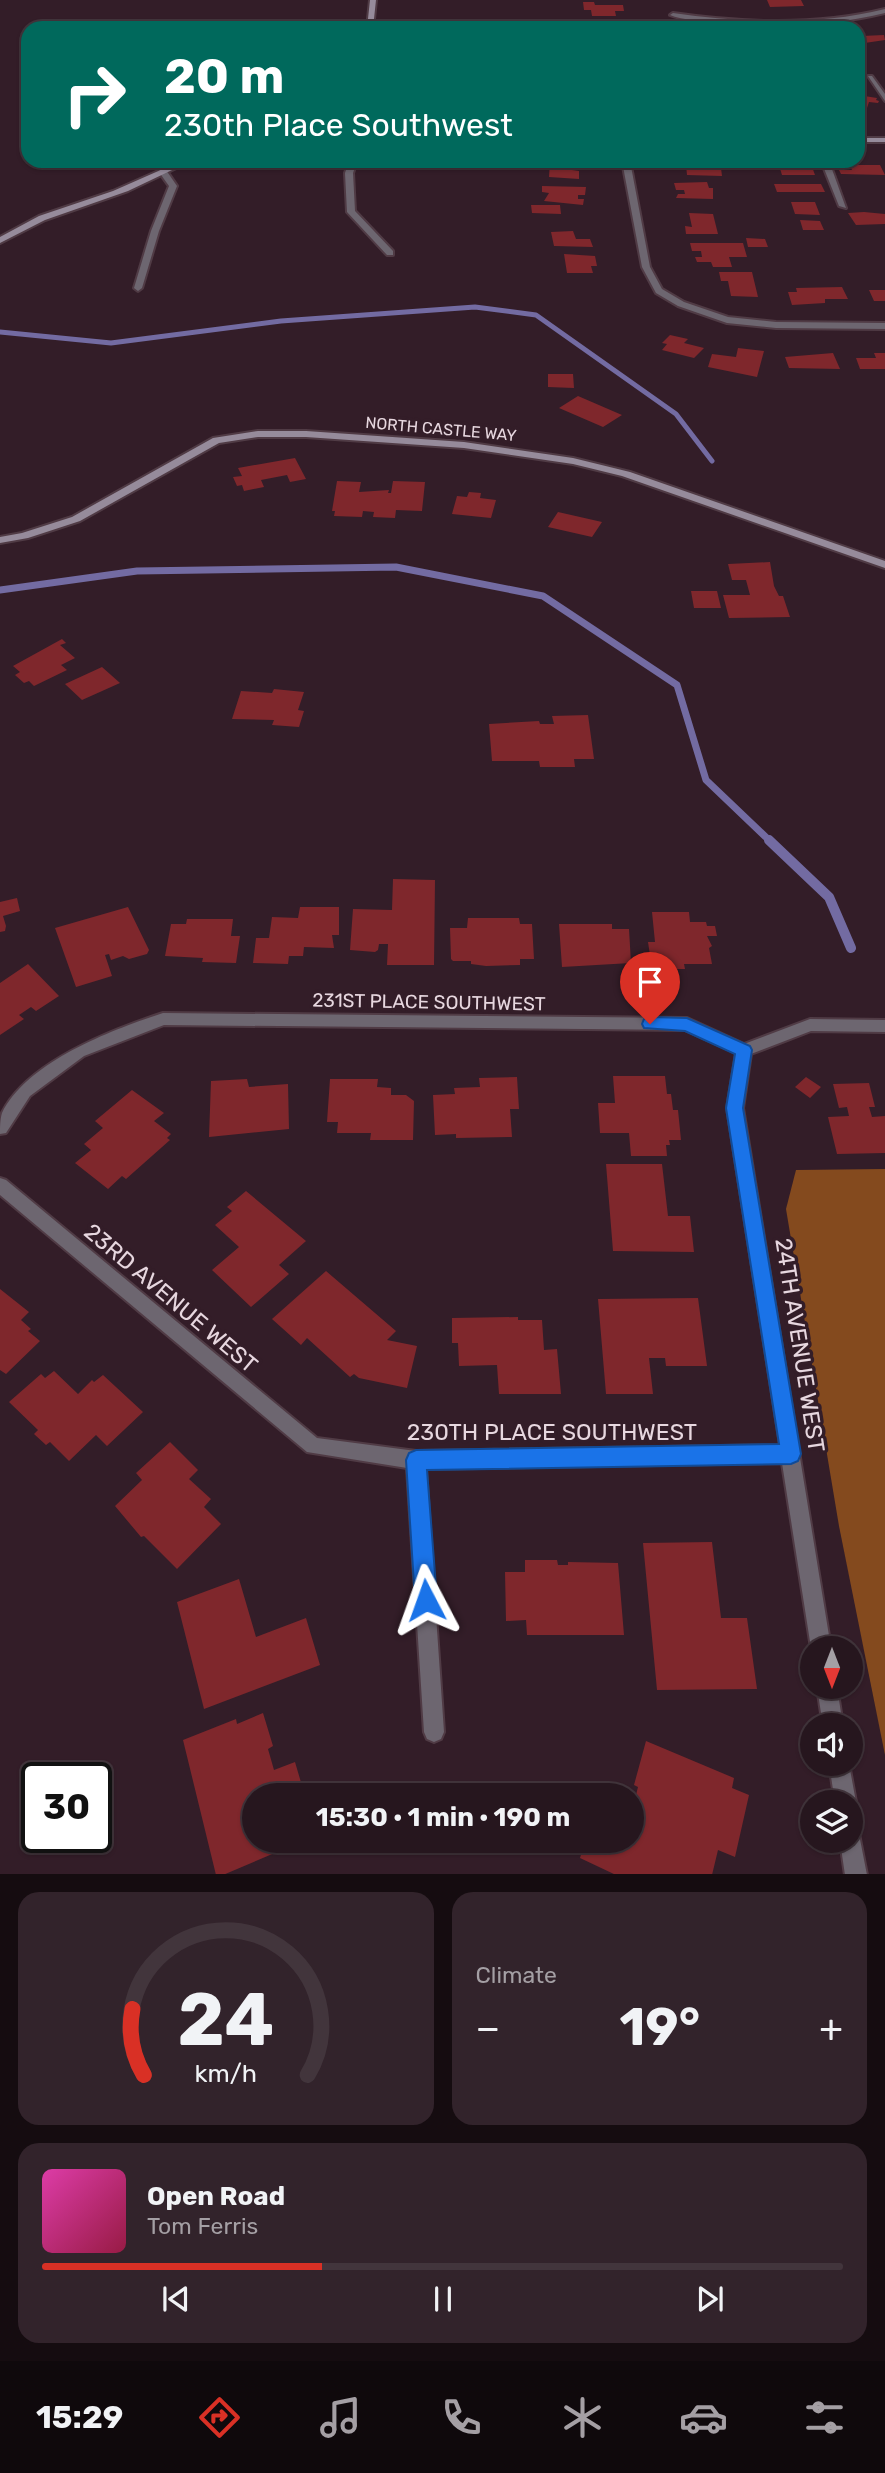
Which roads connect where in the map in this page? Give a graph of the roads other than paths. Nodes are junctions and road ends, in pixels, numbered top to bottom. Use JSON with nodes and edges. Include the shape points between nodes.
{"nodes":[{"id":1,"x":373,"y":0,"type":"edge"},
{"id":2,"x":885,"y":11,"type":"edge"},
{"id":3,"x":673,"y":15,"type":"dead end"},
{"id":4,"x":371,"y":21,"type":"edge"},
{"id":5,"x":870,"y":77,"type":"dead end"},
{"id":6,"x":885,"y":99,"type":"edge"},
{"id":7,"x":865,"y":140,"type":"edge"},
{"id":8,"x":885,"y":140,"type":"edge"},
{"id":9,"x":172,"y":168,"type":"edge"},
{"id":10,"x":351,"y":168,"type":"edge"},
{"id":11,"x":627,"y":168,"type":"edge"},
{"id":12,"x":828,"y":168,"type":"edge"},
{"id":13,"x":163,"y":172,"type":"junction"},
{"id":14,"x":843,"y":206,"type":"dead end"},
{"id":15,"x":0,"y":241,"type":"edge"},
{"id":16,"x":390,"y":253,"type":"dead end"},
{"id":17,"x":138,"y":288,"type":"dead end"},
{"id":18,"x":885,"y":326,"type":"edge"},
{"id":19,"x":0,"y":540,"type":"edge"},
{"id":20,"x":885,"y":565,"type":"edge"},
{"id":21,"x":885,"y":1026,"type":"edge"},
{"id":22,"x":744,"y":1050,"type":"junction"},
{"id":23,"x":0,"y":1128,"type":"edge"},
{"id":24,"x":0,"y":1185,"type":"edge"},
{"id":25,"x":313,"y":1446,"type":"joint"},
{"id":26,"x":791,"y":1454,"type":"junction"},
{"id":27,"x":416,"y":1460,"type":"junction"},
{"id":28,"x":819,"y":1636,"type":"edge"},
{"id":29,"x":435,"y":1732,"type":"dead end"},
{"id":30,"x":853,"y":1853,"type":"edge"},
{"id":31,"x":856,"y":1874,"type":"edge"}],
"edges":[{"from":1,"to":4,"type":"street"},
{"from":2,"to":3,"type":"street","via":[[836,20],[701,20]]},
{"from":5,"to":6,"type":"street"},
{"from":7,"to":8,"type":"street"},
{"from":9,"to":13,"type":"street"},
{"from":10,"to":16,"type":"street","via":[[351,212]]},
{"from":11,"to":18,"type":"street","via":[[646,267],[659,291],[727,320]]},
{"from":12,"to":14,"type":"street"},
{"from":13,"to":15,"type":"street","via":[[51,212]]},
{"from":13,"to":17,"type":"street","via":[[173,186]]},
{"from":19,"to":20,"type":"street","name":"NORTH CASTLE WAY","via":[[76,519],[216,440],[306,434],[477,446],[573,461],[626,474]]},
{"from":21,"to":22,"type":"street","via":[[810,1025]]},
{"from":22,"to":23,"type":"street","name":"231ST PLACE SOUTHWEST","via":[[687,1024],[163,1019],[79,1052],[25,1092]]},
{"from":22,"to":26,"type":"street","name":"24TH AVENUE WEST","via":[[735,1108]]},
{"from":24,"to":25,"type":"street","name":"23RD AVENUE WEST"},
{"from":25,"to":27,"type":"street","name":"230TH PLACE SOUTHWEST"},
{"from":26,"to":27,"type":"street","name":"230TH PLACE SOUTHWEST"},
{"from":26,"to":28,"type":"street","name":"24TH AVENUE WEST"},
{"from":27,"to":29,"type":"street"},
{"from":30,"to":31,"type":"street"}]}
